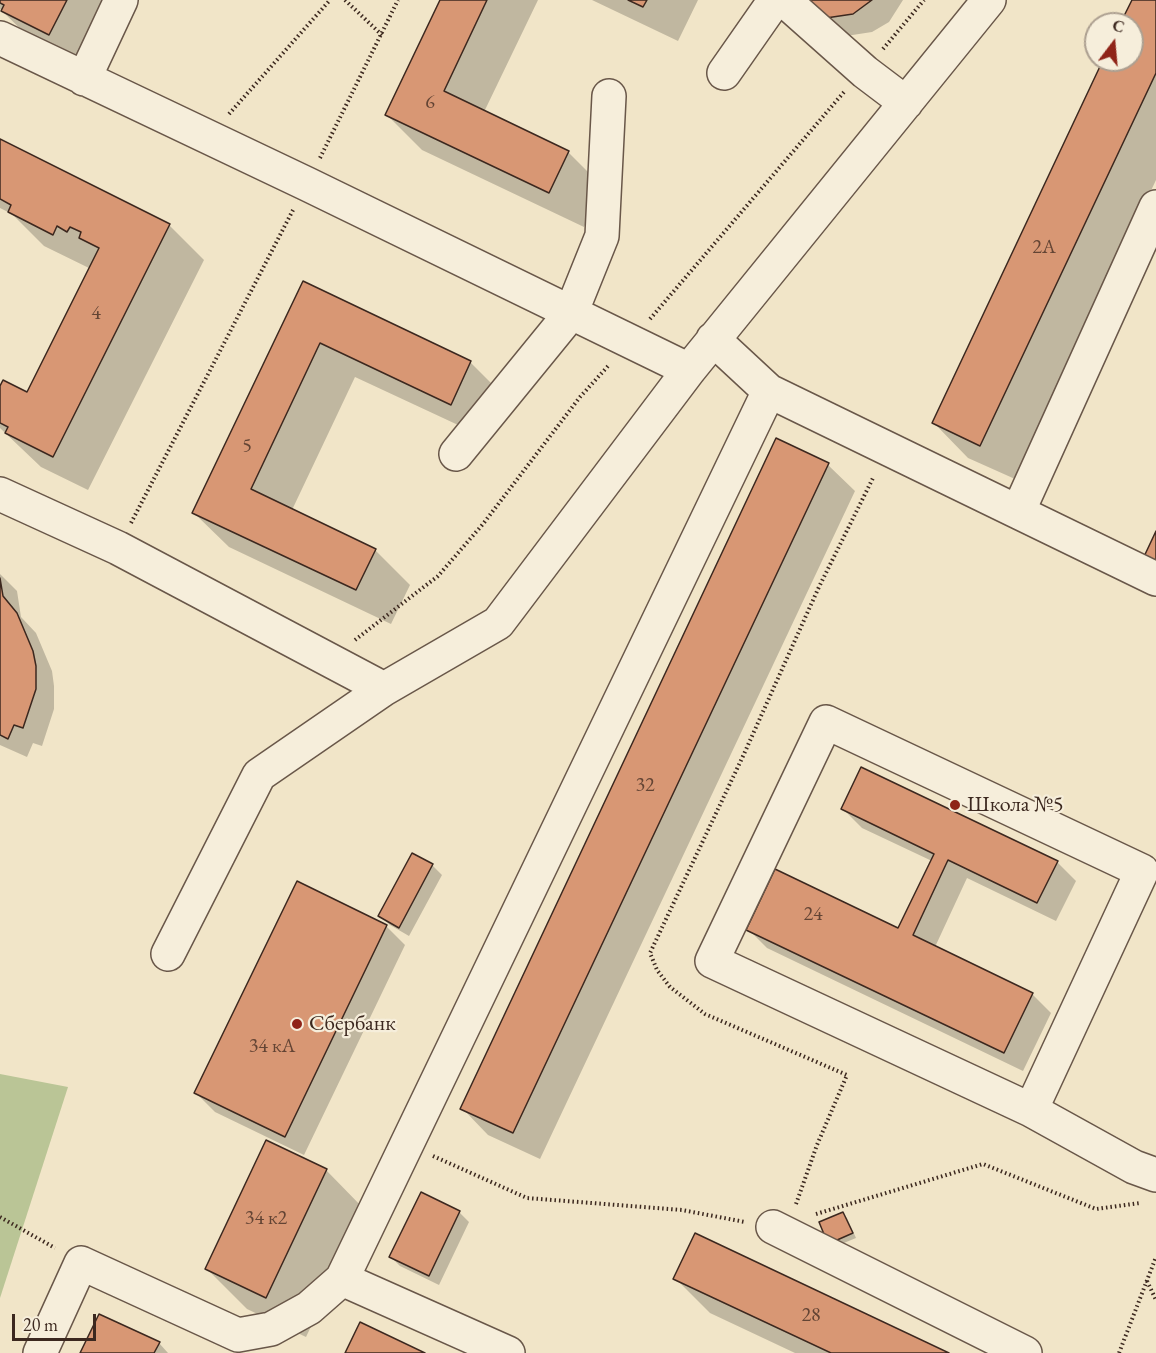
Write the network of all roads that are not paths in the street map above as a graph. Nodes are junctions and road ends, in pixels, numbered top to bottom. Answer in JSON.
{"nodes":[{"id":1,"x":121,"y":0,"type":"edge"},
{"id":2,"x":775,"y":0,"type":"edge"},
{"id":3,"x":784,"y":0,"type":"edge"},
{"id":4,"x":989,"y":0,"type":"edge"},
{"id":5,"x":0,"y":38,"type":"edge"},
{"id":6,"x":724,"y":73,"type":"dead end"},
{"id":7,"x":84,"y":79,"type":"junction"},
{"id":8,"x":609,"y":96,"type":"dead end"},
{"id":9,"x":906,"y":103,"type":"junction"},
{"id":10,"x":1156,"y":207,"type":"edge"},
{"id":11,"x":571,"y":313,"type":"junction"},
{"id":12,"x":713,"y":339,"type":"junction"},
{"id":13,"x":688,"y":370,"type":"junction"},
{"id":14,"x":769,"y":391,"type":"junction"},
{"id":15,"x":456,"y":454,"type":"dead end"},
{"id":16,"x":0,"y":494,"type":"edge"},
{"id":17,"x":1018,"y":512,"type":"junction"},
{"id":18,"x":1156,"y":579,"type":"edge"},
{"id":19,"x":384,"y":689,"type":"junction"},
{"id":20,"x":168,"y":954,"type":"dead end"},
{"id":21,"x":1031,"y":1110,"type":"junction"},
{"id":22,"x":1151,"y":1189,"type":"edge"},
{"id":23,"x":773,"y":1227,"type":"road end"},
{"id":24,"x":342,"y":1279,"type":"junction"},
{"id":25,"x":234,"y":1344,"type":"edge"},
{"id":26,"x":40,"y":1353,"type":"edge"},
{"id":27,"x":508,"y":1353,"type":"edge"},
{"id":28,"x":1025,"y":1353,"type":"edge"}],
"edges":[{"from":1,"to":7,"type":"street"},
{"from":2,"to":6,"type":"street"},
{"from":3,"to":9,"type":"street"},
{"from":4,"to":9,"type":"street"},
{"from":5,"to":7,"type":"street"},
{"from":7,"to":11,"type":"street"},
{"from":8,"to":11,"type":"street"},
{"from":9,"to":12,"type":"street"},
{"from":10,"to":17,"type":"street"},
{"from":11,"to":13,"type":"street"},
{"from":11,"to":15,"type":"street"},
{"from":12,"to":13,"type":"street"},
{"from":12,"to":14,"type":"street"},
{"from":13,"to":19,"type":"street"},
{"from":14,"to":17,"type":"street"},
{"from":14,"to":24,"type":"street"},
{"from":16,"to":19,"type":"street"},
{"from":17,"to":18,"type":"street"},
{"from":19,"to":20,"type":"street"},
{"from":21,"to":21,"type":"street"},
{"from":21,"to":22,"type":"street"},
{"from":23,"to":28,"type":"street"},
{"from":24,"to":25,"type":"street"},
{"from":24,"to":27,"type":"street"},
{"from":25,"to":26,"type":"street"}]}
